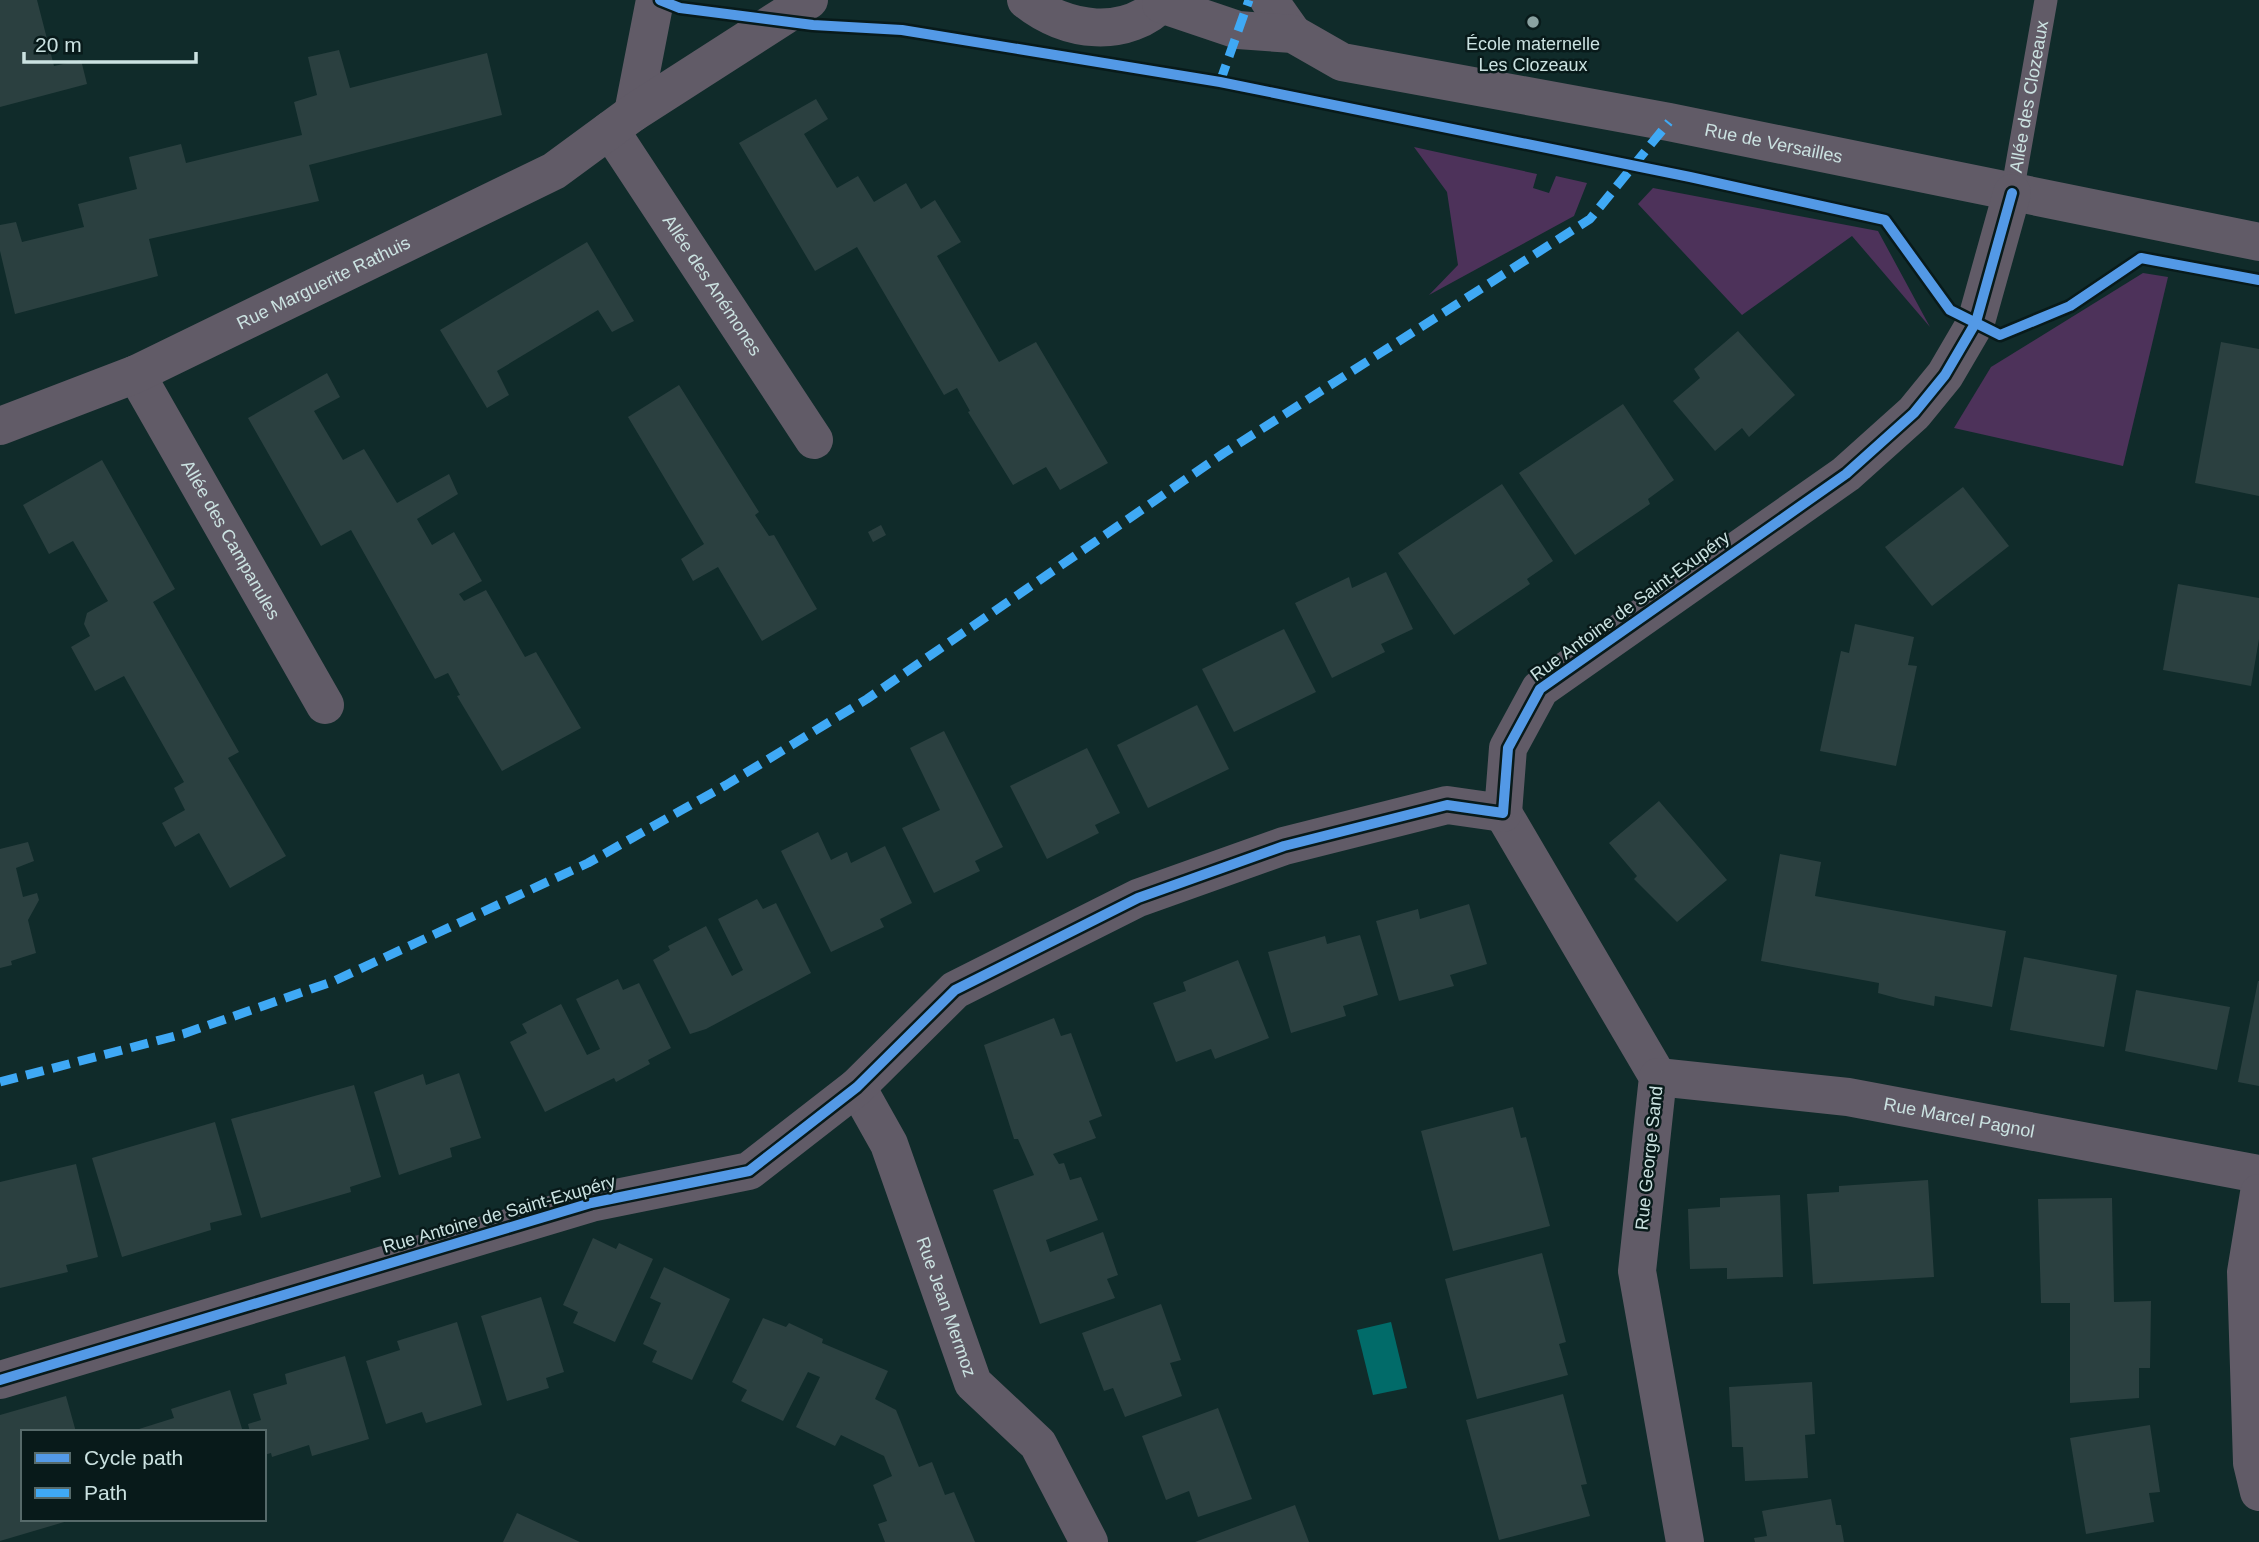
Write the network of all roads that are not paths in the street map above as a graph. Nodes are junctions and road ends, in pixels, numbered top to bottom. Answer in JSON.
{"nodes":[{"id":1,"x":655,"y":0,"type":"edge"},
{"id":2,"x":809,"y":0,"type":"edge"},
{"id":3,"x":1026,"y":0,"type":"edge"},
{"id":4,"x":1269,"y":0,"type":"edge"},
{"id":5,"x":2046,"y":0,"type":"edge"},
{"id":6,"x":1163,"y":2,"type":"edge"},
{"id":7,"x":1293,"y":34,"type":"junction"},
{"id":8,"x":622,"y":121,"type":"junction"},
{"id":9,"x":2012,"y":193,"type":"junction"},
{"id":10,"x":2259,"y":243,"type":"edge"},
{"id":11,"x":136,"y":374,"type":"junction"},
{"id":12,"x":0,"y":426,"type":"edge"},
{"id":13,"x":814,"y":440,"type":"dead end"},
{"id":14,"x":325,"y":705,"type":"dead end"},
{"id":15,"x":1503,"y":813,"type":"junction"},
{"id":16,"x":1658,"y":1077,"type":"junction"},
{"id":17,"x":857,"y":1087,"type":"junction"},
{"id":18,"x":2259,"y":1174,"type":"edge"},
{"id":19,"x":2259,"y":1193,"type":"edge"},
{"id":20,"x":0,"y":1380,"type":"edge"},
{"id":21,"x":2259,"y":1492,"type":"edge"},
{"id":22,"x":1089,"y":1542,"type":"edge"},
{"id":23,"x":1685,"y":1542,"type":"edge"}],
"edges":[{"from":1,"to":8,"type":"street"},
{"from":2,"to":8,"type":"street","name":"Rue Marguerite Rathuis"},
{"from":3,"to":6,"type":"street"},
{"from":4,"to":7,"type":"street","name":"Rue de Versailles"},
{"from":5,"to":9,"type":"lane","name":"Allée des Clozeaux"},
{"from":6,"to":7,"type":"street","name":"Rue de Versailles"},
{"from":7,"to":9,"type":"street","name":"Rue de Versailles"},
{"from":8,"to":11,"type":"street","name":"Rue Marguerite Rathuis"},
{"from":8,"to":13,"type":"street","name":"Allée des Anémones"},
{"from":9,"to":10,"type":"street","name":"Rue de Versailles"},
{"from":9,"to":15,"type":"street","name":"Rue Antoine de Saint-Exupéry"},
{"from":11,"to":12,"type":"street","name":"Rue Marguerite Rathuis"},
{"from":11,"to":14,"type":"street","name":"Allée des Campanules"},
{"from":15,"to":16,"type":"street","name":"Rue George Sand"},
{"from":15,"to":17,"type":"street","name":"Rue Antoine de Saint-Exupéry"},
{"from":16,"to":18,"type":"street","name":"Rue Marcel Pagnol"},
{"from":16,"to":23,"type":"street","name":"Rue George Sand"},
{"from":17,"to":20,"type":"street","name":"Rue Antoine de Saint-Exupéry"},
{"from":17,"to":22,"type":"street","name":"Rue Jean Mermoz"},
{"from":19,"to":21,"type":"street"}]}
